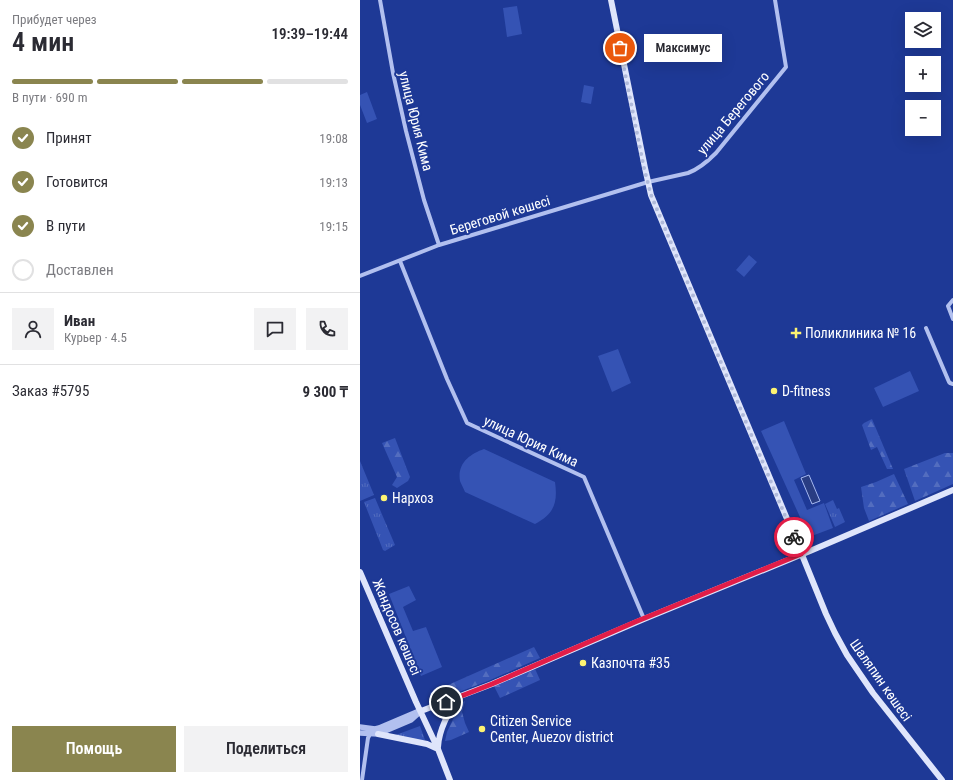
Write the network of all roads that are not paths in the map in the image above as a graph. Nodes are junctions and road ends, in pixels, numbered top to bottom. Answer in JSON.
{"nodes":[{"id":1,"x":380,"y":0,"type":"edge"},
{"id":2,"x":610,"y":0,"type":"edge"},
{"id":3,"x":775,"y":0,"type":"edge"},
{"id":4,"x":648,"y":182,"type":"junction"},
{"id":5,"x":439,"y":245,"type":"junction"},
{"id":6,"x":400,"y":260,"type":"junction"},
{"id":7,"x":360,"y":276,"type":"edge"},
{"id":8,"x":953,"y":300,"type":"edge"},
{"id":9,"x":953,"y":319,"type":"edge"},
{"id":10,"x":926,"y":328,"type":"dead end"},
{"id":11,"x":953,"y":384,"type":"edge"},
{"id":12,"x":953,"y":490,"type":"edge"},
{"id":13,"x":801,"y":554,"type":"junction"},
{"id":14,"x":360,"y":572,"type":"edge"},
{"id":15,"x":644,"y":619,"type":"junction"},
{"id":16,"x":458,"y":697,"type":"junction"},
{"id":17,"x":421,"y":711,"type":"junction"},
{"id":18,"x":360,"y":727,"type":"edge"},
{"id":19,"x":360,"y":733,"type":"edge"},
{"id":20,"x":370,"y":734,"type":"junction"},
{"id":21,"x":378,"y":734,"type":"junction"},
{"id":22,"x":438,"y":749,"type":"junction"},
{"id":23,"x":362,"y":780,"type":"edge"},
{"id":24,"x":450,"y":780,"type":"edge"},
{"id":25,"x":942,"y":780,"type":"edge"}],
"edges":[{"from":1,"to":5,"type":"street","name":"улица Юрия Кима"},
{"from":2,"to":4,"type":"main road","name":"Шаляпин көшесі"},
{"from":3,"to":4,"type":"street","name":"улица Берегового"},
{"from":4,"to":5,"type":"street","name":"Береговой көшесі"},
{"from":4,"to":13,"type":"main road","name":"Шаляпин көшесі"},
{"from":5,"to":6,"type":"street","name":"Береговой көшесі"},
{"from":6,"to":7,"type":"street","name":"Береговой көшесі"},
{"from":6,"to":15,"type":"street","name":"улица Юрия Кима"},
{"from":8,"to":9,"type":"street"},
{"from":10,"to":11,"type":"street"},
{"from":12,"to":13,"type":"main road"},
{"from":13,"to":15,"type":"main road"},
{"from":13,"to":25,"type":"main road","name":"Шаляпин көшесі"},
{"from":14,"to":17,"type":"main road","name":"Жандосов көшесі"},
{"from":15,"to":16,"type":"main road"},
{"from":16,"to":17,"type":"main road"},
{"from":16,"to":22,"type":"main road"},
{"from":17,"to":18,"type":"street"},
{"from":17,"to":21,"type":"street"},
{"from":17,"to":22,"type":"main road","name":"Жандосов көшесі"},
{"from":19,"to":20,"type":"street"},
{"from":20,"to":21,"type":"street"},
{"from":20,"to":23,"type":"street"},
{"from":21,"to":22,"type":"main road"},
{"from":22,"to":24,"type":"main road","name":"Жандосов көшесі"}]}
